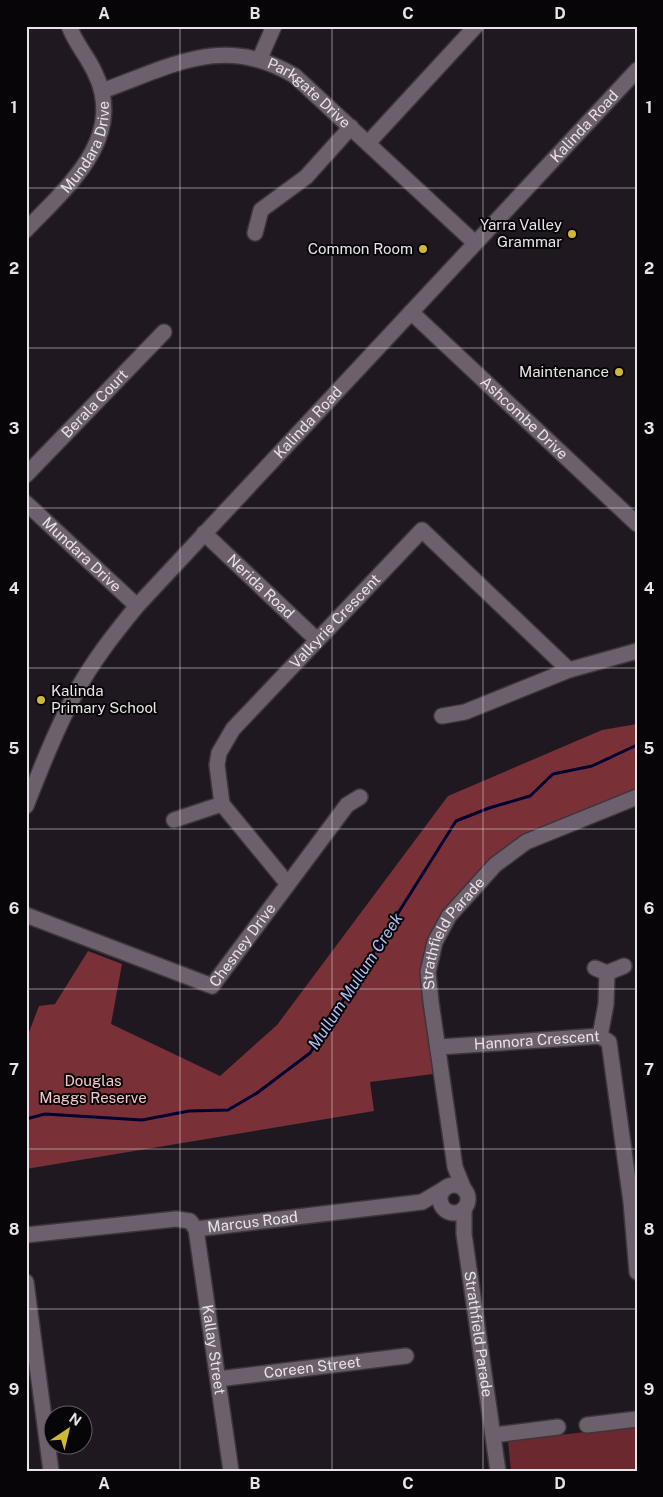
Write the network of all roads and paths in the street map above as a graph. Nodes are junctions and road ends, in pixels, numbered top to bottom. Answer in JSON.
{"nodes":[{"id":1,"x":69,"y":26,"type":"edge"},
{"id":2,"x":274,"y":26,"type":"edge"},
{"id":3,"x":476,"y":26,"type":"edge"},
{"id":4,"x":260,"y":58,"type":"junction"},
{"id":5,"x":637,"y":70,"type":"edge"},
{"id":6,"x":102,"y":91,"type":"junction"},
{"id":7,"x":351,"y":127,"type":"junction"},
{"id":8,"x":369,"y":142,"type":"junction"},
{"id":9,"x":26,"y":230,"type":"edge"},
{"id":10,"x":255,"y":233,"type":"dead end"},
{"id":11,"x":475,"y":243,"type":"junction"},
{"id":12,"x":411,"y":312,"type":"junction"},
{"id":13,"x":164,"y":332,"type":"dead end"},
{"id":14,"x":26,"y":475,"type":"edge"},
{"id":15,"x":26,"y":503,"type":"edge"},
{"id":16,"x":637,"y":524,"type":"edge"},
{"id":17,"x":204,"y":533,"type":"junction"},
{"id":18,"x":137,"y":606,"type":"junction"},
{"id":19,"x":316,"y":639,"type":"junction"},
{"id":20,"x":637,"y":651,"type":"edge"},
{"id":21,"x":569,"y":670,"type":"junction"},
{"id":22,"x":442,"y":716,"type":"dead end"},
{"id":23,"x":360,"y":797,"type":"dead end"},
{"id":24,"x":637,"y":797,"type":"edge"},
{"id":25,"x":222,"y":804,"type":"junction"},
{"id":26,"x":26,"y":806,"type":"edge"},
{"id":27,"x":174,"y":820,"type":"dead end"},
{"id":28,"x":287,"y":883,"type":"junction"},
{"id":29,"x":26,"y":915,"type":"edge"},
{"id":30,"x":624,"y":966,"type":"dead end"},
{"id":31,"x":600,"y":1036,"type":"junction"},
{"id":32,"x":439,"y":1046,"type":"junction"},
{"id":33,"x":455,"y":1167,"type":"junction"},
{"id":34,"x":445,"y":1188,"type":"junction"},
{"id":35,"x":463,"y":1188,"type":"junction"},
{"id":36,"x":422,"y":1202,"type":"junction"},
{"id":37,"x":634,"y":1202,"type":"edge"},
{"id":38,"x":464,"y":1209,"type":"junction"},
{"id":39,"x":446,"y":1210,"type":"junction"},
{"id":40,"x":196,"y":1229,"type":"junction"},
{"id":41,"x":464,"y":1234,"type":"junction"},
{"id":42,"x":26,"y":1235,"type":"edge"},
{"id":43,"x":637,"y":1272,"type":"edge"},
{"id":44,"x":26,"y":1282,"type":"edge"},
{"id":45,"x":406,"y":1356,"type":"dead end"},
{"id":46,"x":32,"y":1375,"type":"edge"},
{"id":47,"x":218,"y":1379,"type":"junction"},
{"id":48,"x":637,"y":1419,"type":"edge"},
{"id":49,"x":587,"y":1425,"type":"dead end"},
{"id":50,"x":558,"y":1427,"type":"dead end"},
{"id":51,"x":494,"y":1435,"type":"junction"},
{"id":52,"x":51,"y":1471,"type":"edge"},
{"id":53,"x":231,"y":1471,"type":"edge"},
{"id":54,"x":498,"y":1471,"type":"edge"}],
"edges":[{"from":1,"to":6,"type":"street","name":"Mundara Drive"},
{"from":2,"to":4,"type":"street"},
{"from":3,"to":8,"type":"street"},
{"from":4,"to":6,"type":"street","name":"Parkgate Drive"},
{"from":4,"to":7,"type":"street","name":"Parkgate Drive"},
{"from":5,"to":11,"type":"street","name":"Kalinda Road"},
{"from":6,"to":9,"type":"street","name":"Mundara Drive"},
{"from":7,"to":8,"type":"street","name":"Parkgate Drive"},
{"from":7,"to":10,"type":"street"},
{"from":8,"to":11,"type":"street","name":"Parkgate Drive"},
{"from":11,"to":12,"type":"street","name":"Kalinda Road"},
{"from":12,"to":16,"type":"street","name":"Ashcombe Drive"},
{"from":12,"to":17,"type":"street","name":"Kalinda Road"},
{"from":13,"to":14,"type":"street","name":"Berala Court"},
{"from":15,"to":18,"type":"street","name":"Mundara Drive"},
{"from":17,"to":18,"type":"street","name":"Kalinda Road"},
{"from":17,"to":19,"type":"street","name":"Nerida Road"},
{"from":18,"to":26,"type":"street","name":"Kalinda Road"},
{"from":19,"to":21,"type":"street","name":"Valkyrie Crescent"},
{"from":19,"to":25,"type":"street","name":"Valkyrie Crescent"},
{"from":20,"to":21,"type":"street"},
{"from":21,"to":22,"type":"street"},
{"from":23,"to":28,"type":"street","name":"Chesney Drive"},
{"from":24,"to":32,"type":"street","name":"Strathfield Parade"},
{"from":25,"to":27,"type":"street"},
{"from":25,"to":28,"type":"street"},
{"from":28,"to":29,"type":"street","name":"Chesney Drive"},
{"from":30,"to":31,"type":"street"},
{"from":31,"to":32,"type":"street","name":"Hannora Crescent"},
{"from":31,"to":37,"type":"street","name":"Hannora Crescent"},
{"from":32,"to":33,"type":"street","name":"Strathfield Parade"},
{"from":33,"to":34,"type":"street"},
{"from":33,"to":35,"type":"street","name":"Strathfield Parade"},
{"from":34,"to":35,"type":"street"},
{"from":34,"to":36,"type":"street","name":"Marcus Road"},
{"from":34,"to":39,"type":"street"},
{"from":35,"to":38,"type":"street"},
{"from":36,"to":39,"type":"street","name":"Marcus Road"},
{"from":36,"to":40,"type":"street","name":"Marcus Road"},
{"from":37,"to":43,"type":"street","name":"Hannora Crescent"},
{"from":38,"to":39,"type":"street"},
{"from":38,"to":41,"type":"street","name":"Strathfield Parade"},
{"from":39,"to":41,"type":"street","name":"Strathfield Parade"},
{"from":40,"to":42,"type":"street","name":"Marcus Road"},
{"from":40,"to":47,"type":"street","name":"Kallay Street"},
{"from":41,"to":51,"type":"street","name":"Strathfield Parade"},
{"from":44,"to":46,"type":"street"},
{"from":45,"to":47,"type":"street","name":"Coreen Street"},
{"from":46,"to":52,"type":"street"},
{"from":47,"to":53,"type":"street","name":"Kallay Street"},
{"from":48,"to":49,"type":"street"},
{"from":50,"to":51,"type":"street"},
{"from":51,"to":54,"type":"street","name":"Strathfield Parade"}]}
